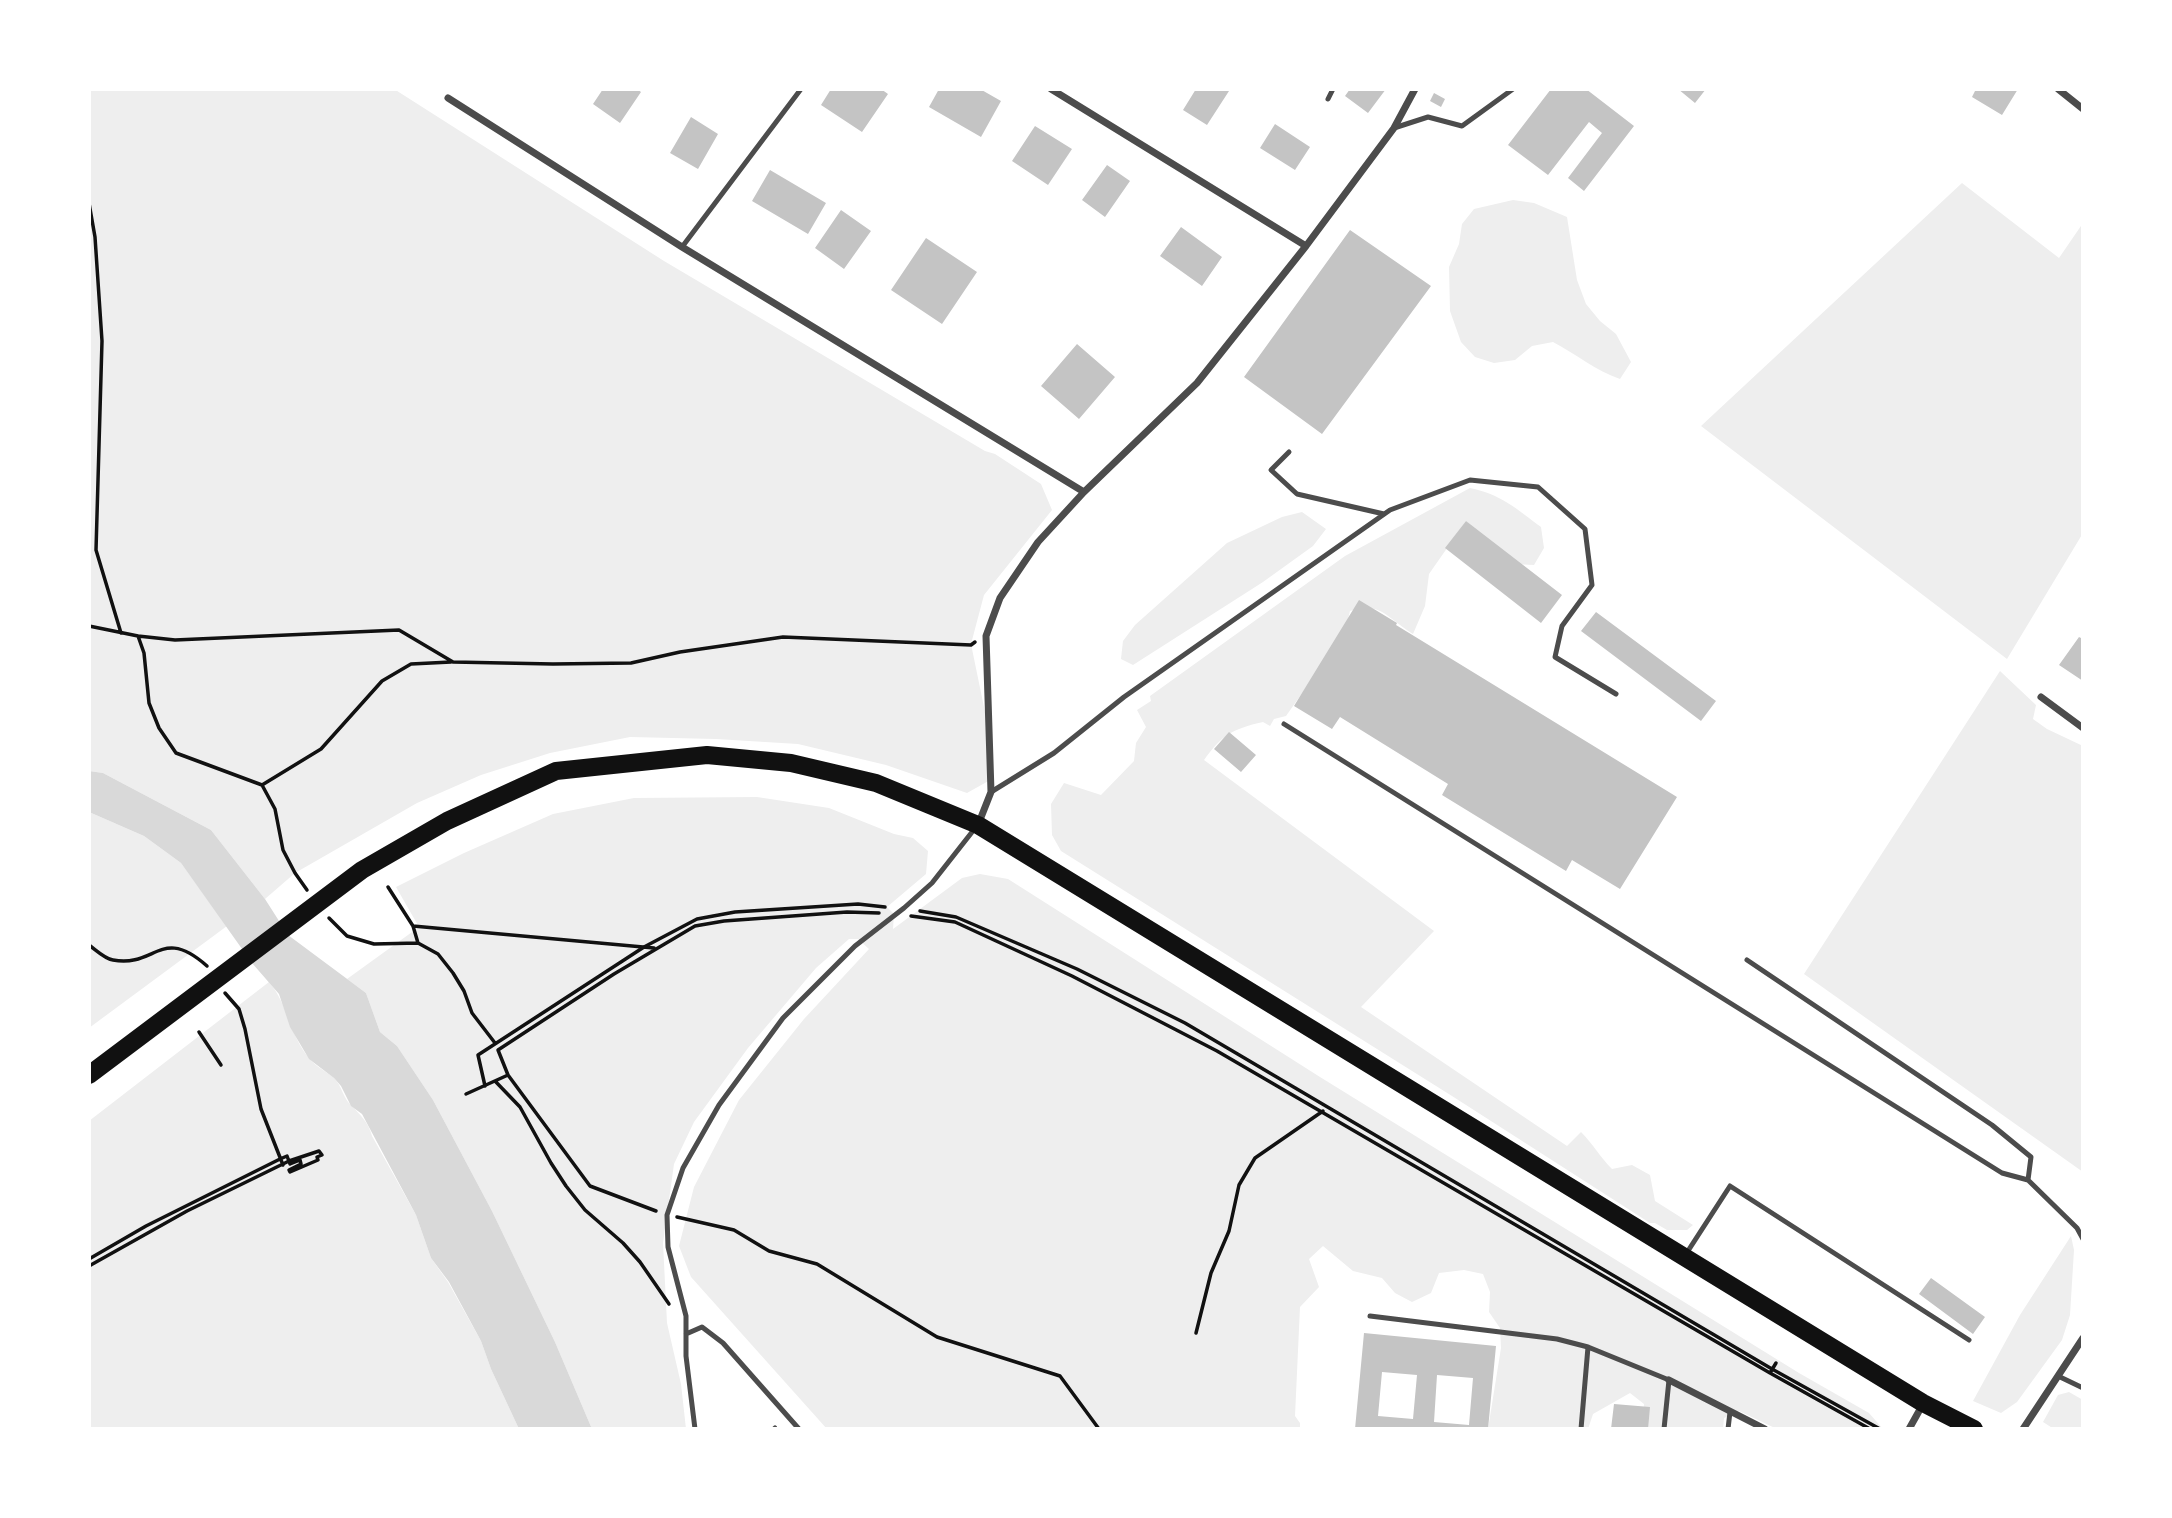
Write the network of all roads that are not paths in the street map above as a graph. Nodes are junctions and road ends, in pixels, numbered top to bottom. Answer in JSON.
{"nodes":[{"id":1,"x":801,"y":89,"type":"edge"},
{"id":2,"x":1051,"y":89,"type":"edge"},
{"id":3,"x":1333,"y":89,"type":"edge"},
{"id":4,"x":1415,"y":89,"type":"edge"},
{"id":5,"x":1513,"y":89,"type":"edge"},
{"id":6,"x":2058,"y":89,"type":"edge"},
{"id":7,"x":448,"y":97,"type":"dead end"},
{"id":8,"x":1328,"y":99,"type":"dead end"},
{"id":9,"x":2083,"y":109,"type":"edge"},
{"id":10,"x":1394,"y":128,"type":"junction"},
{"id":11,"x":1306,"y":246,"type":"junction"},
{"id":12,"x":682,"y":247,"type":"junction"},
{"id":13,"x":1289,"y":452,"type":"dead end"},
{"id":14,"x":1084,"y":492,"type":"junction"},
{"id":15,"x":1384,"y":514,"type":"junction"},
{"id":16,"x":1616,"y":694,"type":"dead end"},
{"id":17,"x":2041,"y":697,"type":"dead end"},
{"id":18,"x":1284,"y":724,"type":"dead end"},
{"id":19,"x":2083,"y":728,"type":"edge"},
{"id":20,"x":991,"y":792,"type":"junction"},
{"id":21,"x":978,"y":825,"type":"junction"},
{"id":22,"x":1747,"y":960,"type":"dead end"},
{"id":23,"x":89,"y":1076,"type":"edge"},
{"id":24,"x":2028,"y":1180,"type":"junction"},
{"id":25,"x":2083,"y":1239,"type":"edge"},
{"id":26,"x":1684,"y":1257,"type":"junction"},
{"id":27,"x":1370,"y":1317,"type":"dead end"},
{"id":28,"x":686,"y":1334,"type":"junction"},
{"id":29,"x":2083,"y":1338,"type":"edge"},
{"id":30,"x":1969,"y":1340,"type":"dead end"},
{"id":31,"x":1588,"y":1347,"type":"junction"},
{"id":32,"x":2058,"y":1376,"type":"junction"},
{"id":33,"x":1668,"y":1380,"type":"junction"},
{"id":34,"x":2083,"y":1388,"type":"edge"},
{"id":35,"x":1923,"y":1403,"type":"junction"},
{"id":36,"x":1730,"y":1412,"type":"junction"},
{"id":37,"x":695,"y":1429,"type":"edge"},
{"id":38,"x":799,"y":1429,"type":"edge"},
{"id":39,"x":1581,"y":1429,"type":"edge"},
{"id":40,"x":1664,"y":1429,"type":"edge"},
{"id":41,"x":1728,"y":1429,"type":"edge"},
{"id":42,"x":1766,"y":1429,"type":"edge"},
{"id":43,"x":1909,"y":1429,"type":"edge"},
{"id":44,"x":1974,"y":1429,"type":"edge"},
{"id":45,"x":2024,"y":1429,"type":"edge"}],
"edges":[{"from":1,"to":12,"type":"lane"},
{"from":2,"to":11,"type":"street"},
{"from":3,"to":8,"type":"lane"},
{"from":4,"to":10,"type":"street"},
{"from":5,"to":10,"type":"lane"},
{"from":6,"to":9,"type":"street"},
{"from":7,"to":12,"type":"street"},
{"from":10,"to":11,"type":"street"},
{"from":11,"to":14,"type":"street"},
{"from":12,"to":14,"type":"street"},
{"from":13,"to":15,"type":"lane"},
{"from":14,"to":20,"type":"street"},
{"from":15,"to":16,"type":"lane"},
{"from":15,"to":20,"type":"lane"},
{"from":17,"to":19,"type":"street"},
{"from":18,"to":24,"type":"lane"},
{"from":20,"to":21,"type":"street"},
{"from":21,"to":23,"type":"main road"},
{"from":21,"to":26,"type":"main road"},
{"from":21,"to":28,"type":"lane"},
{"from":22,"to":24,"type":"lane"},
{"from":24,"to":25,"type":"lane"},
{"from":26,"to":30,"type":"lane"},
{"from":26,"to":35,"type":"main road"},
{"from":27,"to":31,"type":"lane"},
{"from":28,"to":37,"type":"lane"},
{"from":28,"to":38,"type":"lane"},
{"from":29,"to":32,"type":"street"},
{"from":31,"to":33,"type":"lane"},
{"from":31,"to":39,"type":"lane"},
{"from":32,"to":34,"type":"lane"},
{"from":32,"to":45,"type":"street"},
{"from":33,"to":36,"type":"street"},
{"from":33,"to":40,"type":"lane"},
{"from":35,"to":43,"type":"street"},
{"from":35,"to":44,"type":"main road"},
{"from":36,"to":41,"type":"lane"},
{"from":36,"to":42,"type":"street"}]}
